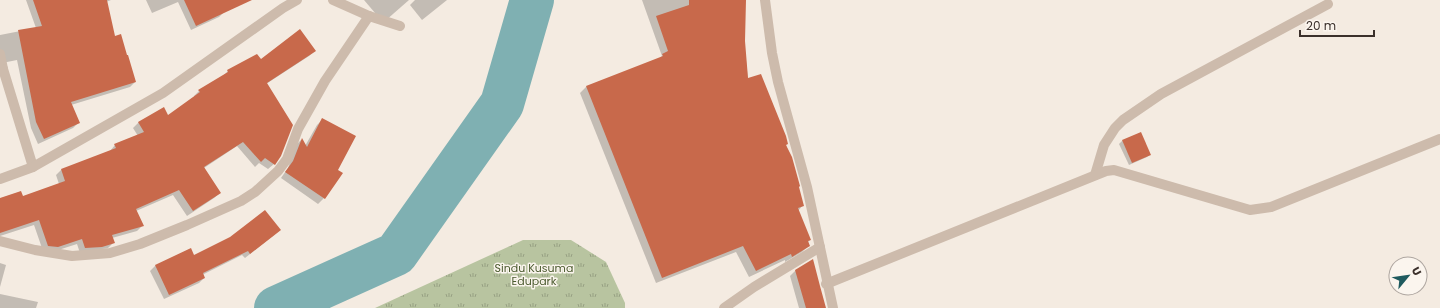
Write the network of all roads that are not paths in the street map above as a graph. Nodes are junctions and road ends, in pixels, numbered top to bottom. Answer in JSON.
{"nodes":[{"id":1,"x":298,"y":0,"type":"edge"},
{"id":2,"x":333,"y":0,"type":"edge"},
{"id":3,"x":765,"y":0,"type":"edge"},
{"id":4,"x":281,"y":4,"type":"edge"},
{"id":5,"x":1328,"y":4,"type":"dead end"},
{"id":6,"x":369,"y":16,"type":"junction"},
{"id":7,"x":400,"y":26,"type":"dead end"},
{"id":8,"x":0,"y":54,"type":"edge"},
{"id":9,"x":1,"y":69,"type":"edge"},
{"id":10,"x":1440,"y":139,"type":"edge"},
{"id":11,"x":34,"y":167,"type":"junction"},
{"id":12,"x":1096,"y":175,"type":"junction"},
{"id":13,"x":0,"y":179,"type":"edge"},
{"id":14,"x":0,"y":241,"type":"edge"},
{"id":15,"x":820,"y":247,"type":"junction"},
{"id":16,"x":826,"y":284,"type":"junction"},
{"id":17,"x":724,"y":308,"type":"edge"},
{"id":18,"x":832,"y":308,"type":"edge"}],
"edges":[{"from":1,"to":4,"type":"street"},
{"from":2,"to":6,"type":"street"},
{"from":3,"to":15,"type":"street"},
{"from":4,"to":11,"type":"street"},
{"from":5,"to":12,"type":"street"},
{"from":6,"to":7,"type":"street"},
{"from":6,"to":14,"type":"street"},
{"from":8,"to":9,"type":"street"},
{"from":9,"to":11,"type":"street"},
{"from":10,"to":12,"type":"street"},
{"from":11,"to":13,"type":"street"},
{"from":12,"to":16,"type":"street"},
{"from":15,"to":16,"type":"street"},
{"from":15,"to":17,"type":"street"},
{"from":16,"to":18,"type":"street"}]}
